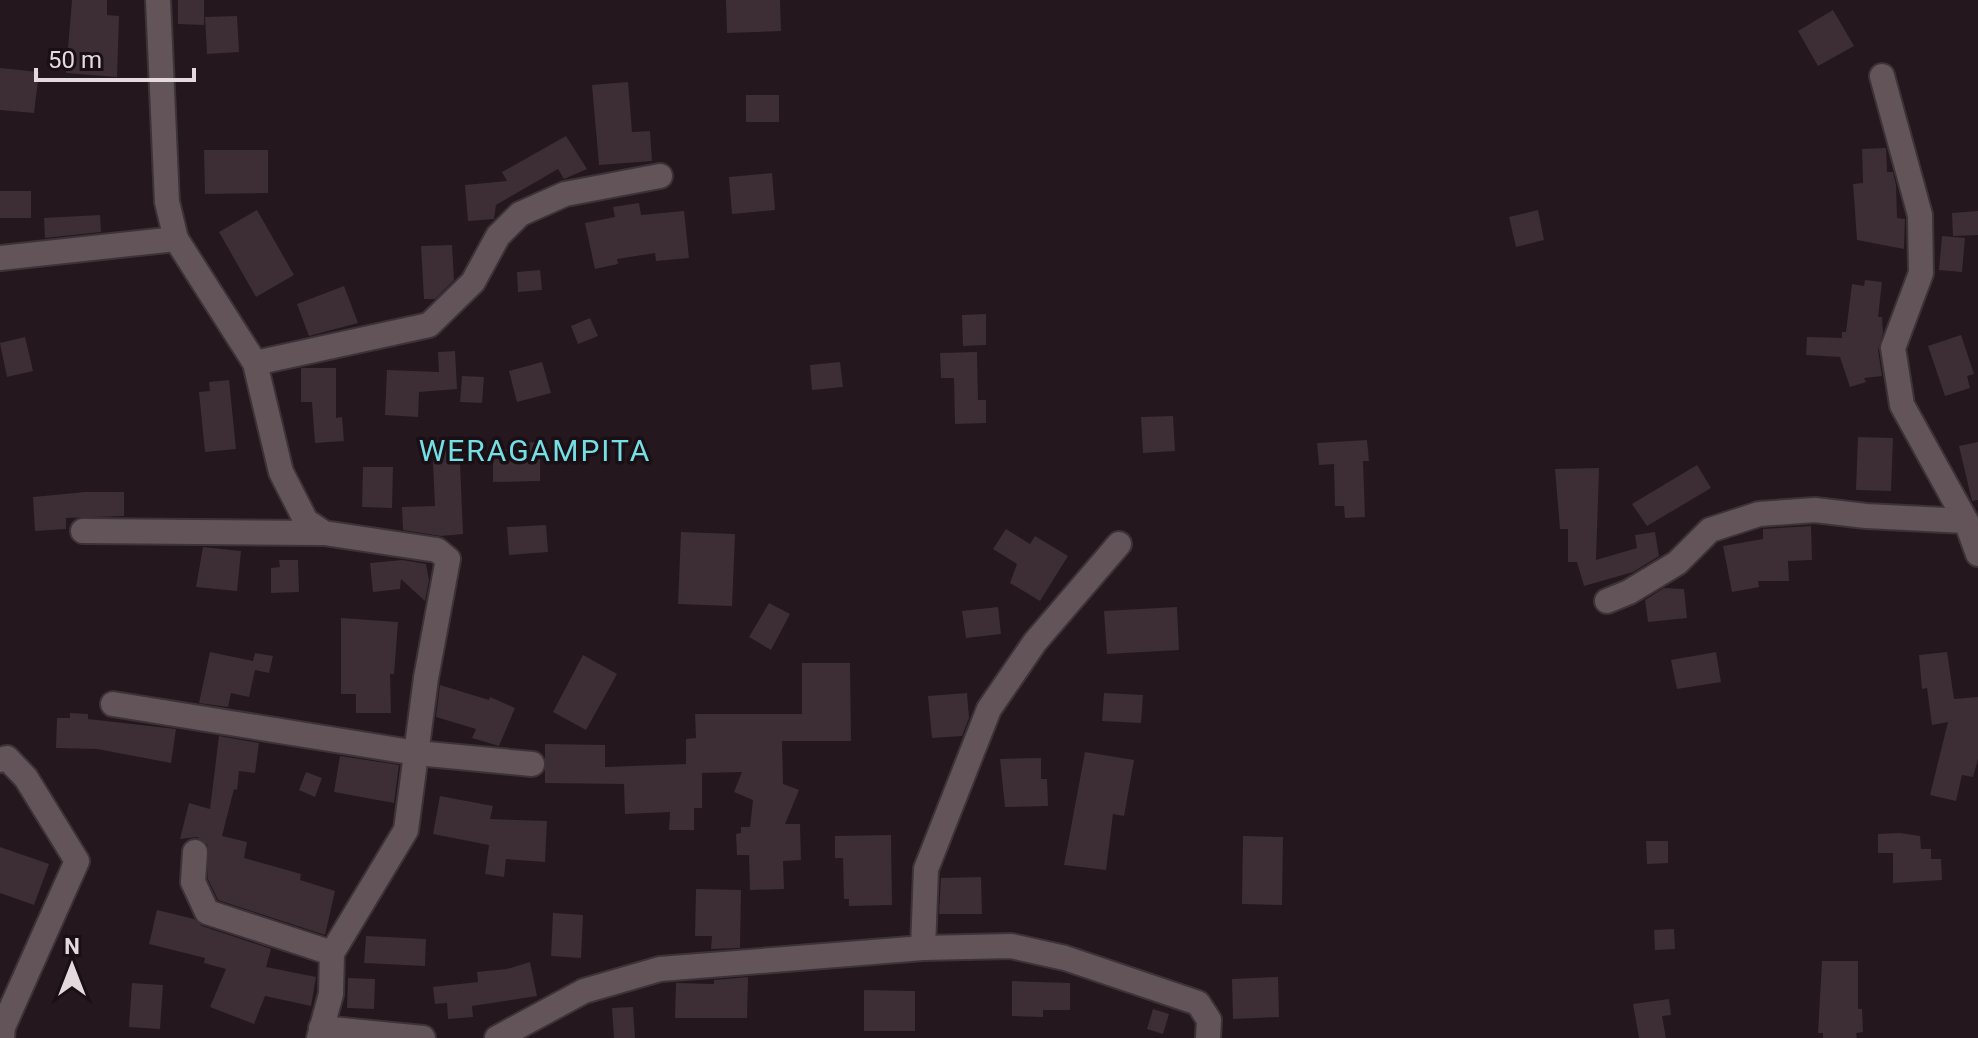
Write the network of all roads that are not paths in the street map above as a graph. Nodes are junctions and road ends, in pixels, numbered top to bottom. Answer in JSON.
{"nodes":[{"id":1,"x":158,"y":0,"type":"edge"},
{"id":2,"x":1882,"y":76,"type":"dead end"},
{"id":3,"x":660,"y":176,"type":"dead end"},
{"id":4,"x":176,"y":239,"type":"junction"},
{"id":5,"x":0,"y":258,"type":"edge"},
{"id":6,"x":255,"y":363,"type":"junction"},
{"id":7,"x":1966,"y":521,"type":"junction"},
{"id":8,"x":83,"y":531,"type":"dead end"},
{"id":9,"x":324,"y":533,"type":"junction"},
{"id":10,"x":1119,"y":544,"type":"dead end"},
{"id":11,"x":1978,"y":554,"type":"edge"},
{"id":12,"x":1607,"y":601,"type":"dead end"},
{"id":13,"x":113,"y":704,"type":"dead end"},
{"id":14,"x":417,"y":753,"type":"junction"},
{"id":15,"x":0,"y":760,"type":"edge"},
{"id":16,"x":532,"y":764,"type":"dead end"},
{"id":17,"x":195,"y":852,"type":"dead end"},
{"id":18,"x":923,"y":948,"type":"junction"},
{"id":19,"x":332,"y":953,"type":"junction"},
{"id":20,"x":2,"y":1030,"type":"edge"},
{"id":21,"x":320,"y":1033,"type":"edge"},
{"id":22,"x":423,"y":1038,"type":"edge"},
{"id":23,"x":497,"y":1038,"type":"edge"},
{"id":24,"x":1208,"y":1038,"type":"edge"}],
"edges":[{"from":1,"to":4,"type":"street"},
{"from":2,"to":7,"type":"street"},
{"from":3,"to":6,"type":"street"},
{"from":4,"to":5,"type":"street"},
{"from":4,"to":6,"type":"street"},
{"from":6,"to":9,"type":"street"},
{"from":7,"to":11,"type":"street"},
{"from":7,"to":12,"type":"street"},
{"from":8,"to":9,"type":"street"},
{"from":9,"to":14,"type":"street"},
{"from":10,"to":18,"type":"street"},
{"from":13,"to":14,"type":"street"},
{"from":14,"to":16,"type":"street"},
{"from":14,"to":19,"type":"street"},
{"from":15,"to":20,"type":"street"},
{"from":17,"to":19,"type":"street"},
{"from":18,"to":23,"type":"street"},
{"from":18,"to":24,"type":"street"},
{"from":19,"to":21,"type":"street"},
{"from":21,"to":22,"type":"street"}]}
